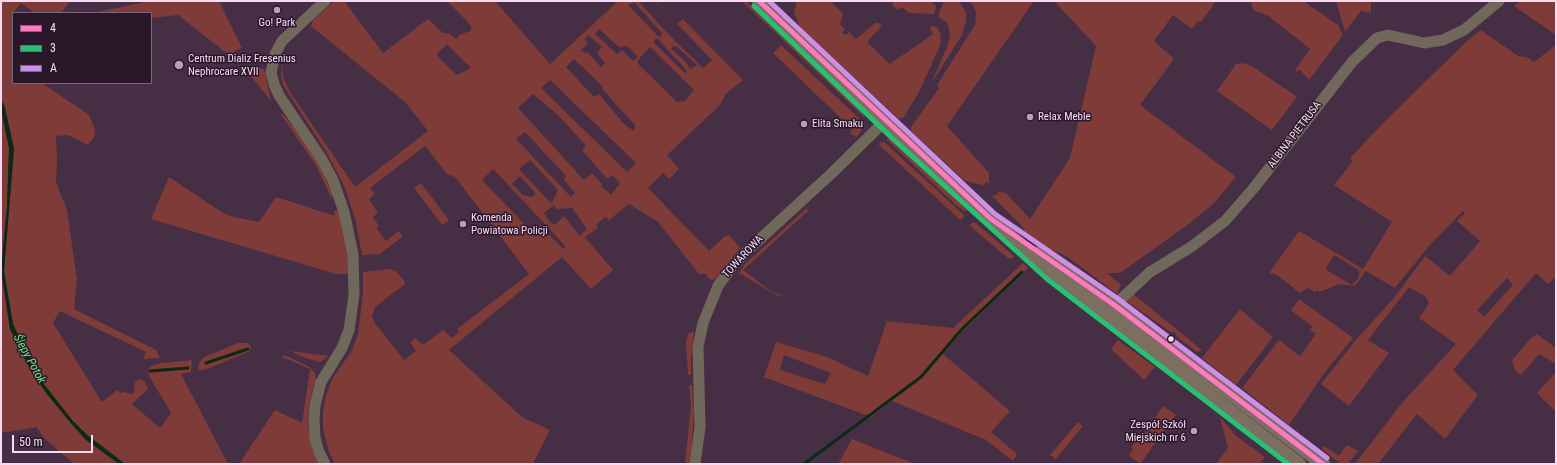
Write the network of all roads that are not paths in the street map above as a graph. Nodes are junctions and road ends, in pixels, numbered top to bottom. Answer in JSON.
{"nodes":[{"id":1,"x":325,"y":1,"type":"edge"},
{"id":2,"x":759,"y":1,"type":"edge"},
{"id":3,"x":1499,"y":1,"type":"edge"},
{"id":4,"x":885,"y":121,"type":"junction"},
{"id":5,"x":1111,"y":311,"type":"junction"},
{"id":6,"x":325,"y":464,"type":"edge"},
{"id":7,"x":695,"y":464,"type":"edge"},
{"id":8,"x":1299,"y":464,"type":"edge"},
{"id":9,"x":1323,"y":464,"type":"edge"}],
"edges":[{"from":1,"to":6,"type":"street"},
{"from":2,"to":4,"type":"main road"},
{"from":3,"to":5,"type":"street","name":"ALBINA PIETRUSA"},
{"from":4,"to":5,"type":"main road"},
{"from":4,"to":7,"type":"street","name":"TOWAROWA"},
{"from":5,"to":8,"type":"main road"},
{"from":5,"to":9,"type":"main road"}]}
